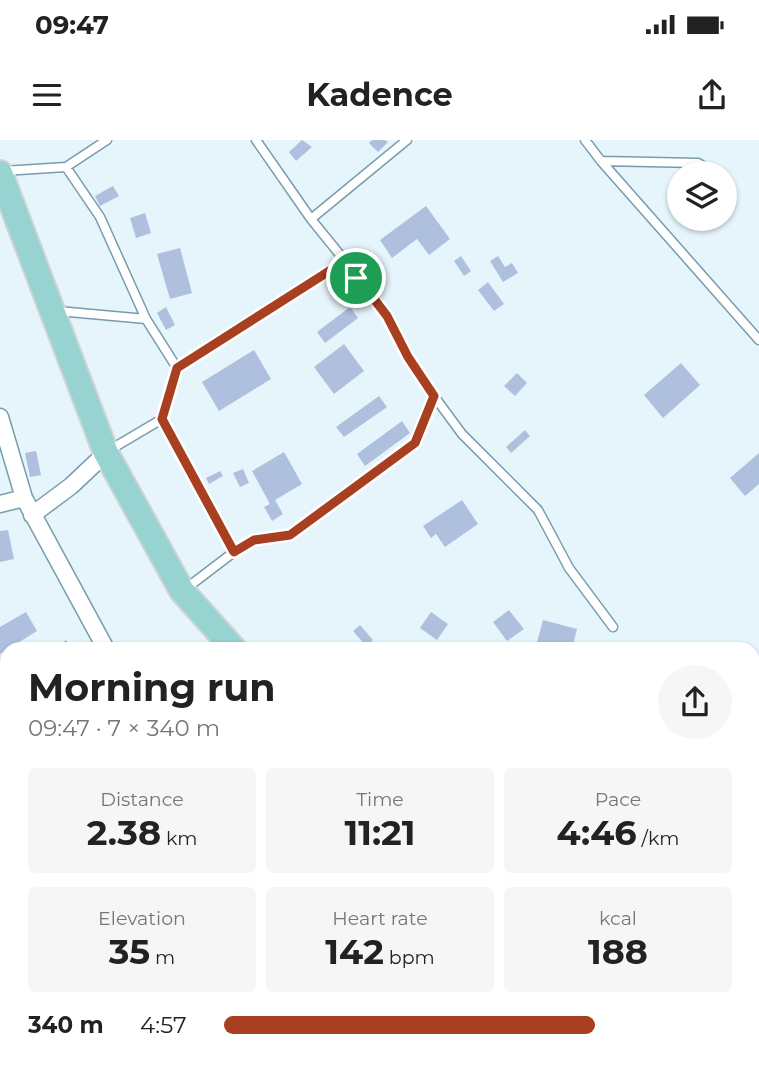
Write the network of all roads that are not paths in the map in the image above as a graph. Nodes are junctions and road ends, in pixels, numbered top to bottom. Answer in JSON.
{"nodes":[{"id":1,"x":107,"y":140,"type":"edge"},
{"id":2,"x":256,"y":140,"type":"edge"},
{"id":3,"x":407,"y":140,"type":"edge"},
{"id":4,"x":585,"y":140,"type":"edge"},
{"id":5,"x":601,"y":162,"type":"junction"},
{"id":6,"x":667,"y":163,"type":"edge"},
{"id":7,"x":66,"y":167,"type":"junction"},
{"id":8,"x":0,"y":172,"type":"edge"},
{"id":9,"x":311,"y":219,"type":"junction"},
{"id":10,"x":345,"y":261,"type":"junction"},
{"id":11,"x":52,"y":310,"type":"junction"},
{"id":12,"x":146,"y":319,"type":"junction"},
{"id":13,"x":759,"y":340,"type":"edge"},
{"id":14,"x":177,"y":368,"type":"junction"},
{"id":15,"x":434,"y":396,"type":"junction"},
{"id":16,"x":0,"y":417,"type":"edge"},
{"id":17,"x":162,"y":419,"type":"junction"},
{"id":18,"x":106,"y":453,"type":"junction"},
{"id":19,"x":24,"y":498,"type":"junction"},
{"id":20,"x":0,"y":504,"type":"edge"},
{"id":21,"x":32,"y":515,"type":"junction"},
{"id":22,"x":234,"y":552,"type":"junction"},
{"id":23,"x":183,"y":591,"type":"junction"},
{"id":24,"x":613,"y":627,"type":"dead end"},
{"id":25,"x":102,"y":642,"type":"edge"},
{"id":26,"x":228,"y":642,"type":"edge"}],
"edges":[{"from":1,"to":7,"type":"lane"},
{"from":2,"to":9,"type":"lane"},
{"from":3,"to":9,"type":"lane"},
{"from":4,"to":5,"type":"lane"},
{"from":5,"to":6,"type":"lane"},
{"from":5,"to":13,"type":"lane"},
{"from":7,"to":8,"type":"lane"},
{"from":7,"to":12,"type":"lane"},
{"from":8,"to":11,"type":"main road"},
{"from":9,"to":10,"type":"lane"},
{"from":10,"to":14,"type":"lane"},
{"from":10,"to":15,"type":"lane"},
{"from":11,"to":12,"type":"lane"},
{"from":11,"to":18,"type":"main road"},
{"from":12,"to":14,"type":"lane"},
{"from":14,"to":17,"type":"lane"},
{"from":15,"to":22,"type":"lane"},
{"from":15,"to":24,"type":"lane"},
{"from":16,"to":19,"type":"street"},
{"from":17,"to":18,"type":"lane"},
{"from":17,"to":22,"type":"lane"},
{"from":18,"to":21,"type":"street"},
{"from":18,"to":23,"type":"main road"},
{"from":19,"to":20,"type":"street"},
{"from":19,"to":21,"type":"street"},
{"from":21,"to":25,"type":"street"},
{"from":22,"to":23,"type":"lane"},
{"from":23,"to":26,"type":"main road"}]}
